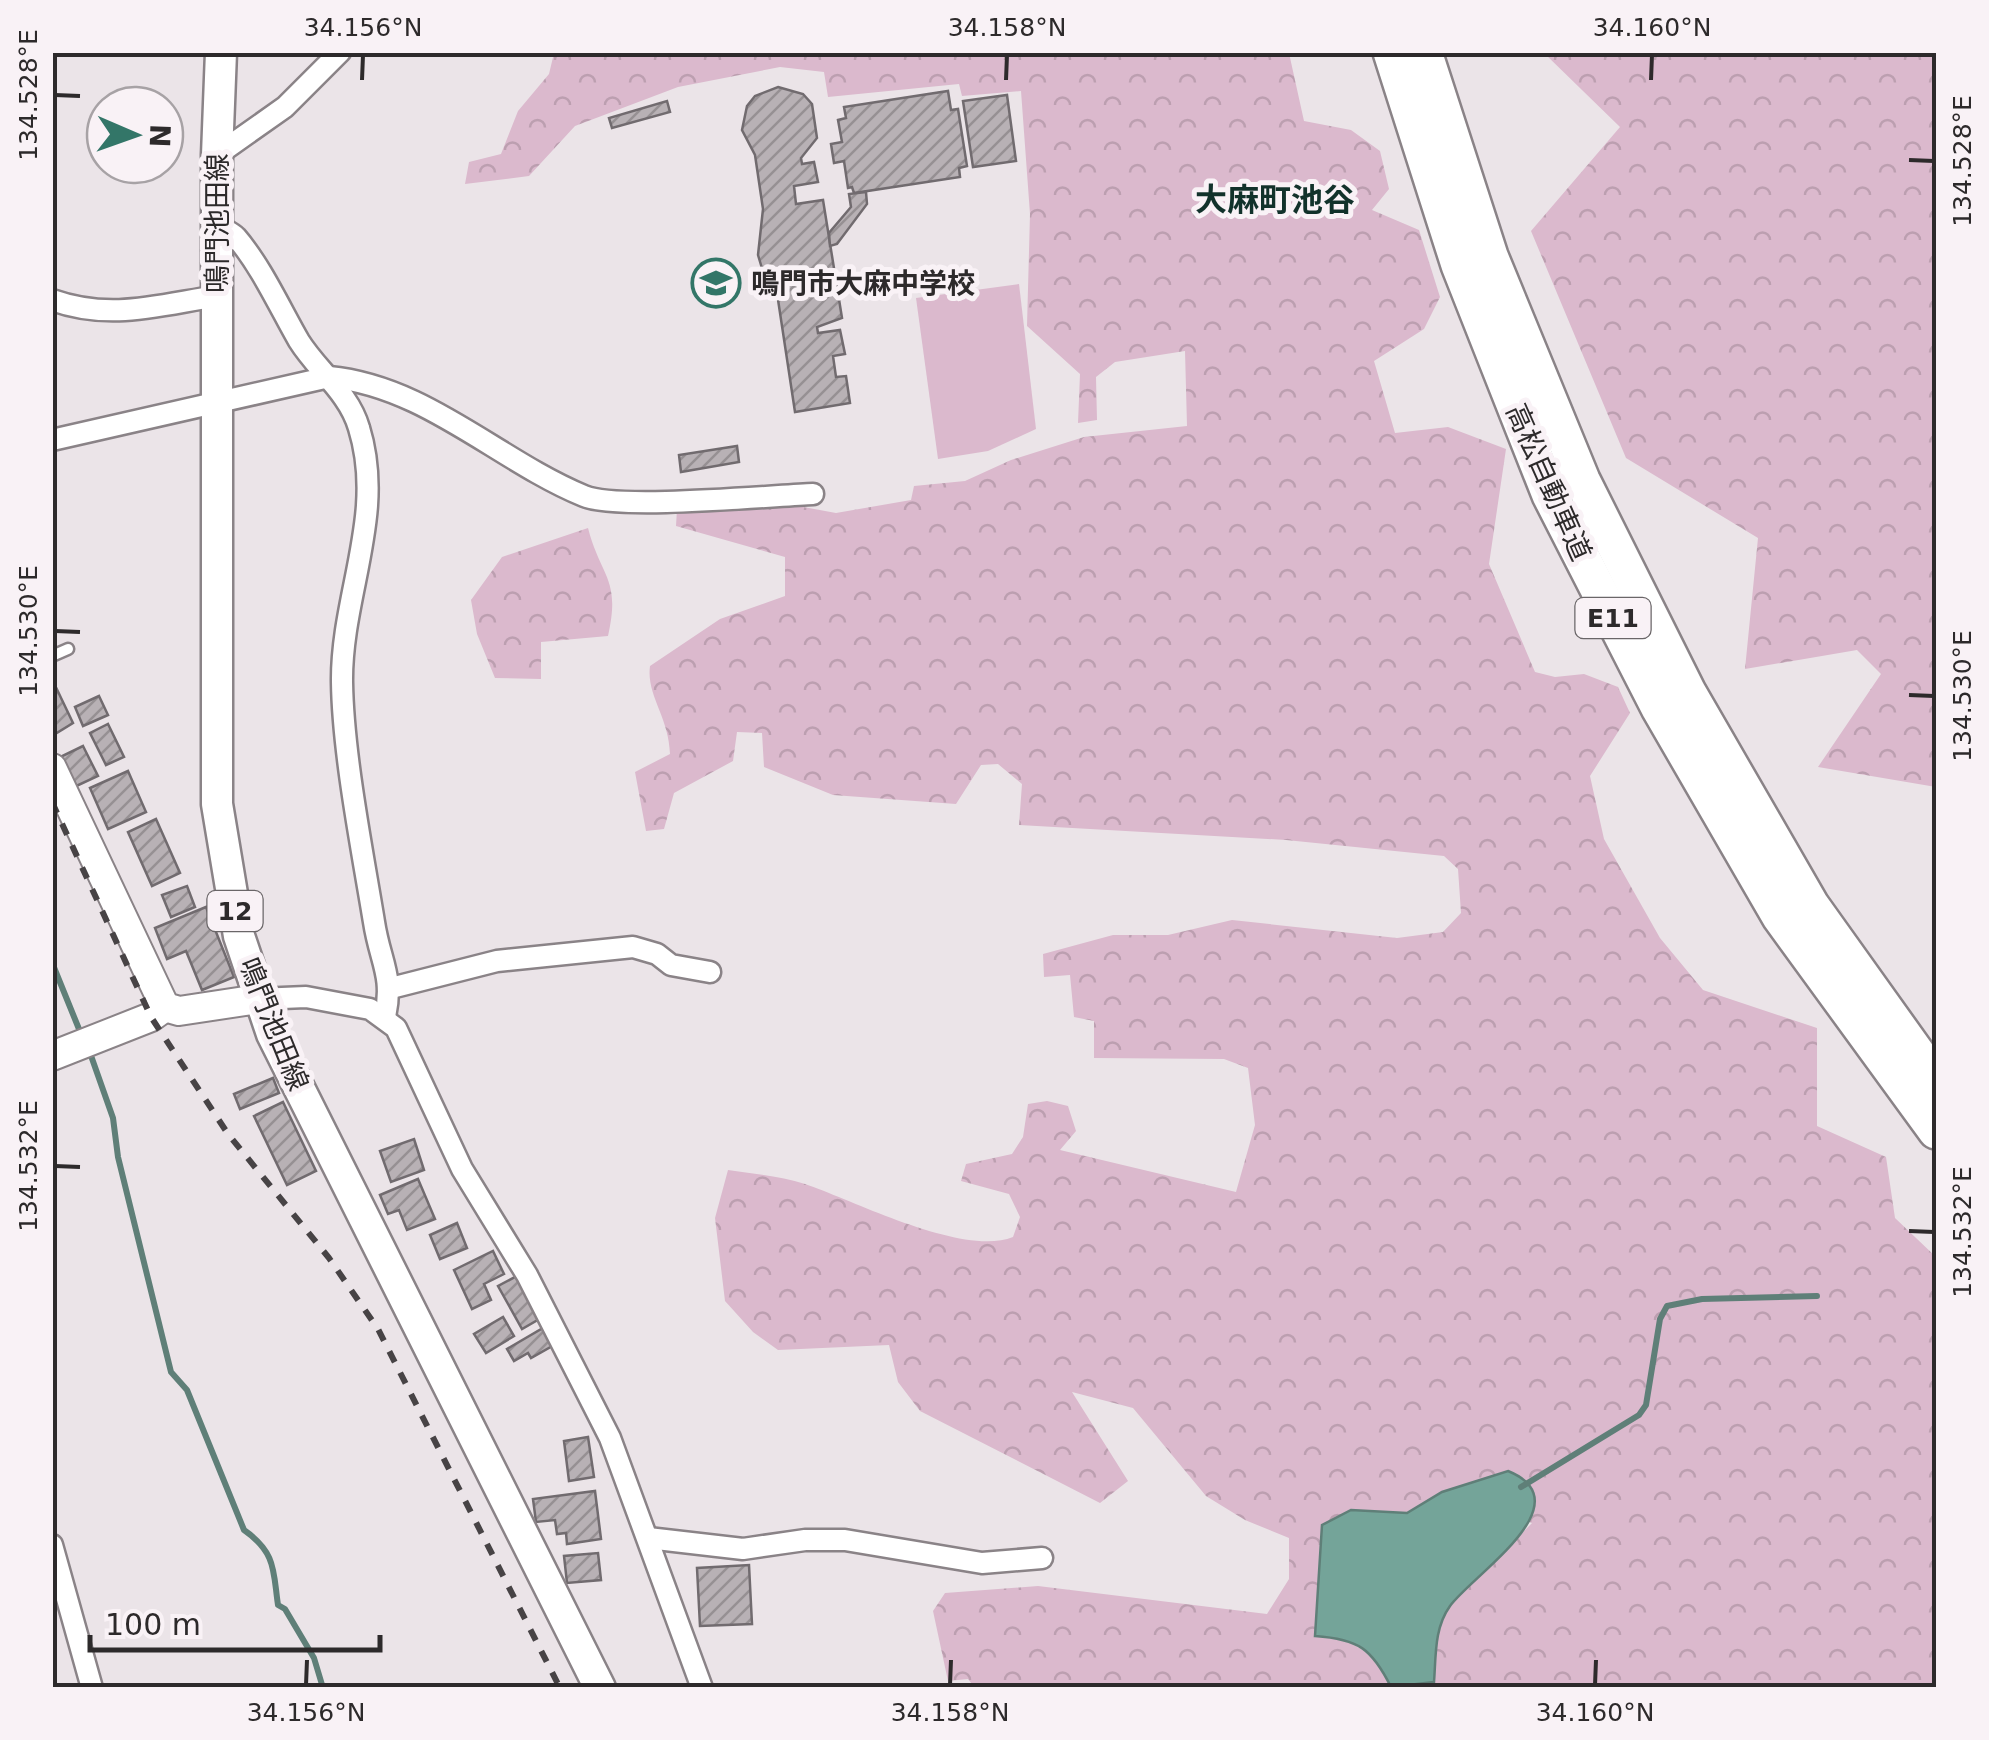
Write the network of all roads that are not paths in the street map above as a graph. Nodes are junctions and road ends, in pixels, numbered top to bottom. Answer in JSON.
{"nodes":[{"id":1,"x":221,"y":52,"type":"edge"},
{"id":2,"x":340,"y":52,"type":"edge"},
{"id":3,"x":1392,"y":52,"type":"edge"},
{"id":4,"x":1424,"y":52,"type":"edge"},
{"id":5,"x":216,"y":155,"type":"junction"},
{"id":6,"x":218,"y":225,"type":"junction"},
{"id":7,"x":218,"y":296,"type":"junction"},
{"id":8,"x":52,"y":300,"type":"edge"},
{"id":9,"x":329,"y":377,"type":"junction"},
{"id":10,"x":219,"y":401,"type":"junction"},
{"id":11,"x":52,"y":440,"type":"edge"},
{"id":12,"x":813,"y":494,"type":"dead end"},
{"id":13,"x":68,"y":650,"type":"dead end"},
{"id":14,"x":52,"y":656,"type":"edge"},
{"id":15,"x":52,"y":768,"type":"edge"},
{"id":16,"x":710,"y":972,"type":"dead end"},
{"id":17,"x":392,"y":988,"type":"junction"},
{"id":18,"x":258,"y":998,"type":"junction"},
{"id":19,"x":165,"y":1006,"type":"junction"},
{"id":20,"x":385,"y":1017,"type":"junction"},
{"id":21,"x":75,"y":1047,"type":"edge"},
{"id":22,"x":1936,"y":1080,"type":"edge"},
{"id":23,"x":1936,"y":1131,"type":"edge"},
{"id":24,"x":648,"y":1538,"type":"junction"},
{"id":25,"x":52,"y":1545,"type":"edge"},
{"id":26,"x":1042,"y":1558,"type":"dead end"},
{"id":27,"x":92,"y":1688,"type":"edge"},
{"id":28,"x":600,"y":1688,"type":"edge"},
{"id":29,"x":702,"y":1688,"type":"edge"}],
"edges":[{"from":1,"to":5,"type":"main road","name":"鳴門池田線","number":"12"},
{"from":2,"to":5,"type":"street"},
{"from":3,"to":23,"type":"highway","name":"高松自動車道","number":"E11"},
{"from":4,"to":22,"type":"highway","name":"高松自動車道","number":"E11"},
{"from":5,"to":6,"type":"main road","name":"鳴門池田線","number":"12"},
{"from":6,"to":7,"type":"main road","name":"鳴門池田線","number":"12"},
{"from":6,"to":9,"type":"street"},
{"from":7,"to":8,"type":"street"},
{"from":7,"to":10,"type":"main road","name":"鳴門池田線","number":"12"},
{"from":9,"to":10,"type":"street"},
{"from":9,"to":12,"type":"street"},
{"from":9,"to":17,"type":"street"},
{"from":10,"to":11,"type":"street"},
{"from":10,"to":18,"type":"main road","name":"鳴門池田線","number":"12"},
{"from":13,"to":14,"type":"lane"},
{"from":15,"to":19,"type":"main road"},
{"from":16,"to":17,"type":"street"},
{"from":17,"to":20,"type":"street"},
{"from":18,"to":19,"type":"main road"},
{"from":18,"to":20,"type":"street"},
{"from":18,"to":28,"type":"main road","name":"鳴門池田線","number":"12"},
{"from":19,"to":21,"type":"main road"},
{"from":20,"to":24,"type":"street"},
{"from":24,"to":26,"type":"street"},
{"from":24,"to":29,"type":"street"},
{"from":25,"to":27,"type":"street"}]}
